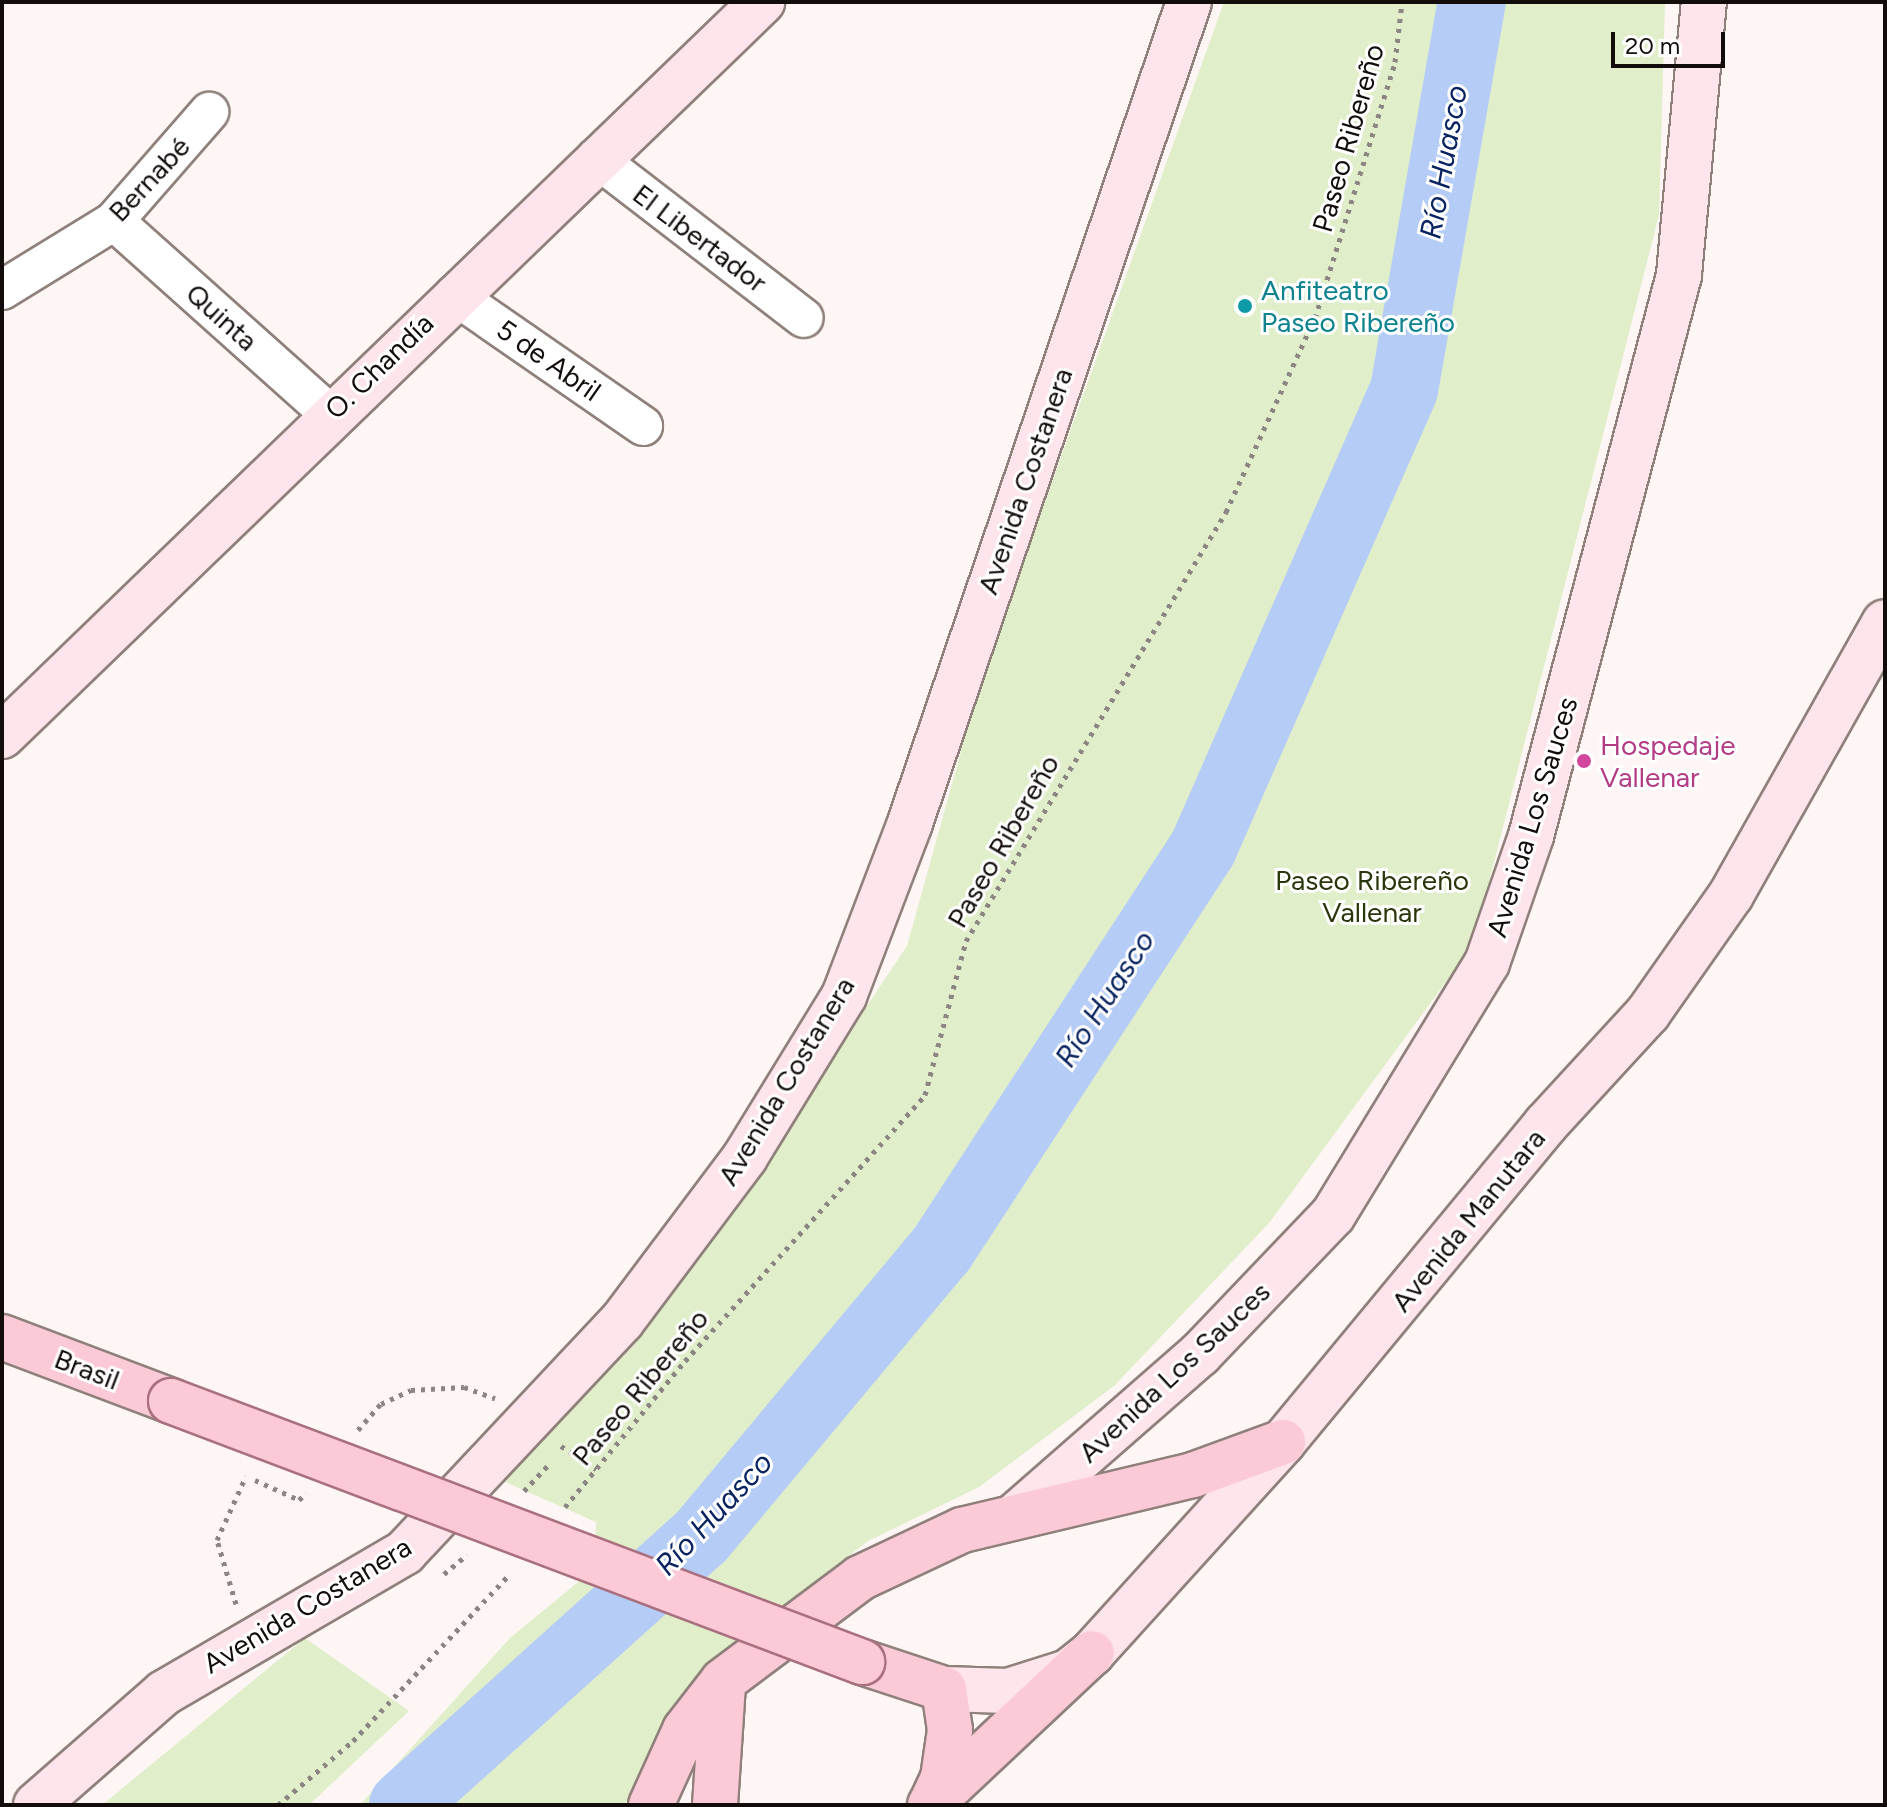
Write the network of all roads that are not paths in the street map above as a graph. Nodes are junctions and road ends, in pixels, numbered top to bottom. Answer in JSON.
{"nodes":[{"id":1,"x":762,"y":2,"type":"edge"},
{"id":2,"x":1189,"y":2,"type":"edge"},
{"id":3,"x":1704,"y":2,"type":"edge"},
{"id":4,"x":209,"y":112,"type":"dead end"},
{"id":5,"x":596,"y":158,"type":"junction"},
{"id":6,"x":114,"y":221,"type":"junction"},
{"id":7,"x":2,"y":290,"type":"edge"},
{"id":8,"x":454,"y":295,"type":"junction"},
{"id":9,"x":804,"y":318,"type":"dead end"},
{"id":10,"x":329,"y":413,"type":"junction"},
{"id":11,"x":643,"y":426,"type":"dead end"},
{"id":12,"x":1885,"y":622,"type":"edge"},
{"id":13,"x":2,"y":736,"type":"edge"},
{"id":14,"x":2,"y":1337,"type":"edge"},
{"id":15,"x":1283,"y":1442,"type":"junction"},
{"id":16,"x":1017,"y":1514,"type":"junction"},
{"id":17,"x":1092,"y":1653,"type":"junction"},
{"id":18,"x":723,"y":1681,"type":"junction"},
{"id":19,"x":944,"y":1689,"type":"junction"},
{"id":20,"x":717,"y":1801,"type":"edge"},
{"id":21,"x":36,"y":1805,"type":"edge"},
{"id":22,"x":651,"y":1805,"type":"edge"},
{"id":23,"x":930,"y":1805,"type":"edge"}],
"edges":[{"from":1,"to":5,"type":"main road","name":"O. Chandía"},
{"from":2,"to":21,"type":"main road","name":"Avenida Costanera"},
{"from":3,"to":16,"type":"main road","name":"Avenida Los Sauces"},
{"from":4,"to":6,"type":"street","name":"Bernabé"},
{"from":5,"to":8,"type":"main road","name":"O. Chandía"},
{"from":5,"to":9,"type":"street","name":"El Libertador"},
{"from":6,"to":7,"type":"street","name":"Bernabé"},
{"from":6,"to":10,"type":"street","name":"Quinta"},
{"from":8,"to":10,"type":"main road","name":"O. Chandía"},
{"from":8,"to":11,"type":"street","name":"5 de Abril"},
{"from":10,"to":13,"type":"main road","name":"O. Chandía"},
{"from":12,"to":15,"type":"main road","name":"Avenida Manutara"},
{"from":14,"to":19,"type":"main road","name":"Brasil","bridge":true},
{"from":15,"to":16,"type":"main road"},
{"from":15,"to":17,"type":"main road","name":"Avenida Manutara"},
{"from":16,"to":18,"type":"main road"},
{"from":17,"to":19,"type":"main road","name":"Avenida Manutara"},
{"from":17,"to":23,"type":"main road"},
{"from":18,"to":20,"type":"main road"},
{"from":18,"to":22,"type":"main road"},
{"from":19,"to":23,"type":"main road"}]}
